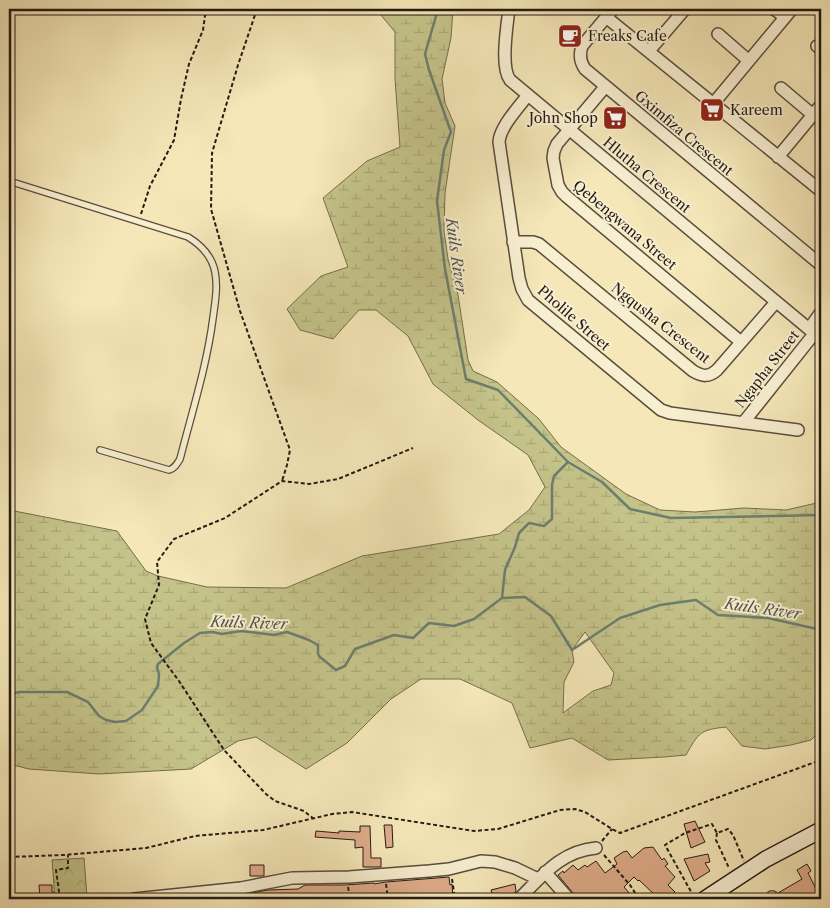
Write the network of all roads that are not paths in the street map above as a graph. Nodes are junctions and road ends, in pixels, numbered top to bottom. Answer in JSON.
{"nodes":[{"id":1,"x":509,"y":9,"type":"edge"},
{"id":2,"x":686,"y":9,"type":"edge"},
{"id":3,"x":774,"y":9,"type":"edge"},
{"id":4,"x":610,"y":13,"type":"edge"},
{"id":5,"x":788,"y":13,"type":"edge"},
{"id":6,"x":718,"y":34,"type":"dead end"},
{"id":7,"x":649,"y":51,"type":"junction"},
{"id":8,"x":749,"y":61,"type":"junction"},
{"id":9,"x":605,"y":86,"type":"junction"},
{"id":10,"x":781,"y":88,"type":"dead end"},
{"id":11,"x":528,"y":96,"type":"junction"},
{"id":12,"x":713,"y":104,"type":"junction"},
{"id":13,"x":821,"y":105,"type":"edge"},
{"id":14,"x":813,"y":115,"type":"junction"},
{"id":15,"x":568,"y":129,"type":"junction"},
{"id":16,"x":778,"y":156,"type":"junction"},
{"id":17,"x":9,"y":181,"type":"edge"},
{"id":18,"x":820,"y":189,"type":"edge"},
{"id":19,"x":513,"y":242,"type":"junction"},
{"id":20,"x":821,"y":265,"type":"edge"},
{"id":21,"x":776,"y":302,"type":"junction"},
{"id":22,"x":821,"y":312,"type":"edge"},
{"id":23,"x":815,"y":334,"type":"edge"},
{"id":24,"x":741,"y":342,"type":"junction"},
{"id":25,"x":743,"y":423,"type":"junction"},
{"id":26,"x":798,"y":430,"type":"dead end"},
{"id":27,"x":100,"y":450,"type":"dead end"},
{"id":28,"x":821,"y":830,"type":"edge"},
{"id":29,"x":596,"y":848,"type":"road end"},
{"id":30,"x":542,"y":876,"type":"junction"},
{"id":31,"x":134,"y":899,"type":"edge"},
{"id":32,"x":519,"y":899,"type":"edge"},
{"id":33,"x":569,"y":899,"type":"edge"},
{"id":34,"x":705,"y":899,"type":"edge"}],
"edges":[{"from":1,"to":11,"type":"street","name":"Hlutha Crescent"},
{"from":2,"to":7,"type":"street"},
{"from":3,"to":5,"type":"street"},
{"from":4,"to":7,"type":"street"},
{"from":4,"to":9,"type":"street","name":"Gximfiza Crescent"},
{"from":5,"to":8,"type":"street"},
{"from":6,"to":8,"type":"street"},
{"from":7,"to":12,"type":"street"},
{"from":8,"to":12,"type":"street"},
{"from":9,"to":15,"type":"street","name":"Qebengwana Street"},
{"from":9,"to":20,"type":"street","name":"Gximfiza Crescent"},
{"from":10,"to":14,"type":"street"},
{"from":11,"to":15,"type":"street","name":"Hlutha Crescent"},
{"from":11,"to":19,"type":"street","name":"Pholile Street"},
{"from":12,"to":16,"type":"street"},
{"from":13,"to":14,"type":"street"},
{"from":14,"to":16,"type":"street"},
{"from":15,"to":21,"type":"street","name":"Hlutha Crescent"},
{"from":15,"to":24,"type":"street","name":"Qebengwana Street"},
{"from":16,"to":18,"type":"street"},
{"from":17,"to":27,"type":"lane"},
{"from":19,"to":24,"type":"street","name":"Ngqusha Crescent"},
{"from":19,"to":25,"type":"street","name":"Pholile Street"},
{"from":21,"to":23,"type":"street","name":"Hlutha Crescent"},
{"from":21,"to":24,"type":"street","name":"Ngqusha Crescent"},
{"from":22,"to":23,"type":"street","name":"Ngapha Street"},
{"from":23,"to":25,"type":"street","name":"Ngapha Street"},
{"from":25,"to":26,"type":"street","name":"Pholile Street"},
{"from":28,"to":34,"type":"main road"},
{"from":29,"to":30,"type":"street"},
{"from":30,"to":31,"type":"street"},
{"from":30,"to":32,"type":"street"},
{"from":30,"to":33,"type":"street"}]}
